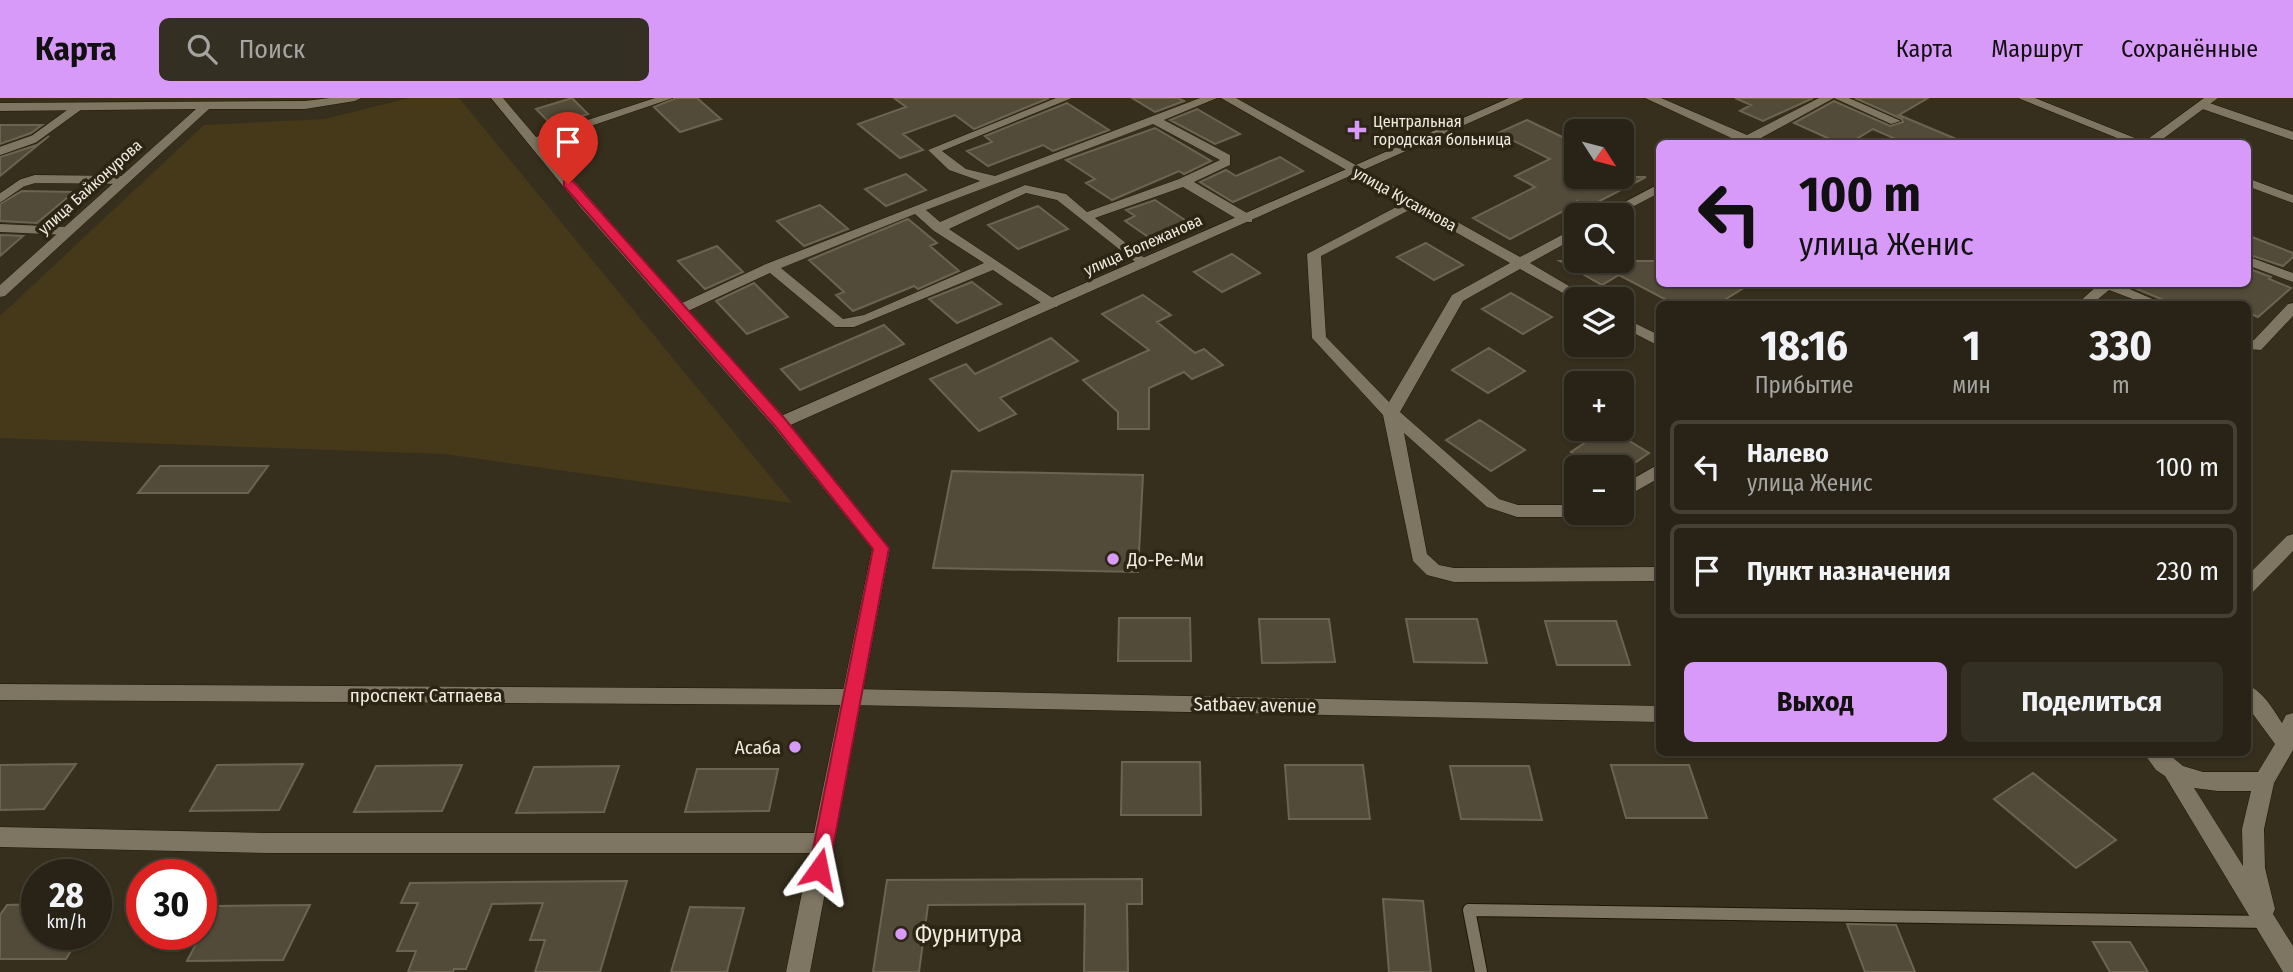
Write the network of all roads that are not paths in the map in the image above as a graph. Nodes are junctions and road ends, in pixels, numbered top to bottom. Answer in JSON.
{"nodes":[{"id":1,"x":355,"y":98,"type":"edge"},
{"id":2,"x":497,"y":98,"type":"edge"},
{"id":3,"x":667,"y":98,"type":"edge"},
{"id":4,"x":1066,"y":98,"type":"edge"},
{"id":5,"x":1211,"y":98,"type":"edge"},
{"id":6,"x":1227,"y":98,"type":"edge"},
{"id":7,"x":1519,"y":98,"type":"edge"},
{"id":8,"x":1652,"y":98,"type":"edge"},
{"id":9,"x":1828,"y":98,"type":"edge"},
{"id":10,"x":1839,"y":98,"type":"edge"},
{"id":11,"x":2024,"y":98,"type":"edge"},
{"id":12,"x":2189,"y":98,"type":"edge"},
{"id":13,"x":2208,"y":101,"type":"edge"},
{"id":14,"x":0,"y":107,"type":"edge"},
{"id":15,"x":78,"y":107,"type":"junction"},
{"id":16,"x":204,"y":108,"type":"junction"},
{"id":17,"x":1154,"y":120,"type":"junction"},
{"id":18,"x":1895,"y":121,"type":"dead end"},
{"id":19,"x":2293,"y":136,"type":"edge"},
{"id":20,"x":1741,"y":140,"type":"edge"},
{"id":21,"x":1749,"y":140,"type":"edge"},
{"id":22,"x":2135,"y":140,"type":"edge"},
{"id":23,"x":2152,"y":140,"type":"edge"},
{"id":24,"x":534,"y":141,"type":"junction"},
{"id":25,"x":0,"y":151,"type":"edge"},
{"id":26,"x":1356,"y":172,"type":"junction"},
{"id":27,"x":125,"y":180,"type":"junction"},
{"id":28,"x":996,"y":180,"type":"junction"},
{"id":29,"x":1184,"y":182,"type":"junction"},
{"id":30,"x":2251,"y":184,"type":"edge"},
{"id":31,"x":1656,"y":190,"type":"edge"},
{"id":32,"x":0,"y":198,"type":"edge"},
{"id":33,"x":2293,"y":200,"type":"edge"},
{"id":34,"x":1630,"y":203,"type":"edge"},
{"id":35,"x":1412,"y":204,"type":"junction"},
{"id":36,"x":917,"y":209,"type":"junction"},
{"id":37,"x":1085,"y":217,"type":"junction"},
{"id":38,"x":1247,"y":219,"type":"junction"},
{"id":39,"x":0,"y":228,"type":"edge"},
{"id":40,"x":939,"y":228,"type":"junction"},
{"id":41,"x":68,"y":231,"type":"junction"},
{"id":42,"x":1564,"y":239,"type":"edge"},
{"id":43,"x":1518,"y":262,"type":"junction"},
{"id":44,"x":2251,"y":262,"type":"edge"},
{"id":45,"x":994,"y":264,"type":"junction"},
{"id":46,"x":1143,"y":264,"type":"junction"},
{"id":47,"x":771,"y":267,"type":"junction"},
{"id":48,"x":2293,"y":278,"type":"edge"},
{"id":49,"x":2104,"y":287,"type":"edge"},
{"id":50,"x":2114,"y":287,"type":"edge"},
{"id":51,"x":1564,"y":288,"type":"edge"},
{"id":52,"x":0,"y":293,"type":"edge"},
{"id":53,"x":2087,"y":301,"type":"edge"},
{"id":54,"x":2150,"y":301,"type":"edge"},
{"id":55,"x":1052,"y":304,"type":"junction"},
{"id":56,"x":2292,"y":309,"type":"edge"},
{"id":57,"x":679,"y":310,"type":"junction"},
{"id":58,"x":1634,"y":327,"type":"edge"},
{"id":59,"x":1656,"y":339,"type":"edge"},
{"id":60,"x":2251,"y":345,"type":"edge"},
{"id":61,"x":1391,"y":413,"type":"junction"},
{"id":62,"x":780,"y":423,"type":"junction"},
{"id":63,"x":1656,"y":472,"type":"edge"},
{"id":64,"x":1634,"y":486,"type":"edge"},
{"id":65,"x":1564,"y":511,"type":"edge"},
{"id":66,"x":2293,"y":540,"type":"edge"},
{"id":67,"x":1656,"y":574,"type":"edge"},
{"id":68,"x":2251,"y":583,"type":"edge"},
{"id":69,"x":0,"y":692,"type":"edge"},
{"id":70,"x":852,"y":697,"type":"junction"},
{"id":71,"x":2251,"y":697,"type":"edge"},
{"id":72,"x":1656,"y":714,"type":"edge"},
{"id":73,"x":2293,"y":721,"type":"edge"},
{"id":74,"x":2286,"y":744,"type":"junction"},
{"id":75,"x":2154,"y":756,"type":"edge"},
{"id":76,"x":2175,"y":775,"type":"junction"},
{"id":77,"x":2264,"y":781,"type":"junction"},
{"id":78,"x":0,"y":837,"type":"edge"},
{"id":79,"x":824,"y":843,"type":"junction"},
{"id":80,"x":2267,"y":922,"type":"junction"},
{"id":81,"x":2293,"y":967,"type":"edge"},
{"id":82,"x":797,"y":972,"type":"edge"},
{"id":83,"x":1481,"y":972,"type":"edge"}],
"edges":[{"from":1,"to":16,"type":"street"},
{"from":2,"to":24,"type":"street"},
{"from":3,"to":24,"type":"street"},
{"from":4,"to":28,"type":"street"},
{"from":5,"to":17,"type":"street"},
{"from":6,"to":26,"type":"street","name":"улица Кусаинова"},
{"from":7,"to":26,"type":"street","name":"улица Бопежанова"},
{"from":8,"to":20,"type":"street"},
{"from":9,"to":21,"type":"street"},
{"from":10,"to":18,"type":"street"},
{"from":11,"to":22,"type":"street"},
{"from":12,"to":13,"type":"street"},
{"from":13,"to":19,"type":"lane"},
{"from":13,"to":23,"type":"street"},
{"from":14,"to":15,"type":"street"},
{"from":15,"to":16,"type":"street"},
{"from":15,"to":25,"type":"lane"},
{"from":16,"to":27,"type":"street","name":"улица Байконурова"},
{"from":17,"to":28,"type":"street"},
{"from":17,"to":29,"type":"street"},
{"from":24,"to":57,"type":"street"},
{"from":26,"to":35,"type":"street","name":"улица Кусаинова"},
{"from":26,"to":38,"type":"street","name":"улица Бопежанова"},
{"from":27,"to":32,"type":"lane"},
{"from":27,"to":41,"type":"street","name":"улица Байконурова"},
{"from":28,"to":36,"type":"street"},
{"from":29,"to":37,"type":"street"},
{"from":29,"to":38,"type":"street"},
{"from":30,"to":33,"type":"street"},
{"from":31,"to":34,"type":"street"},
{"from":35,"to":43,"type":"street","name":"улица Кусаинова"},
{"from":35,"to":61,"type":"street"},
{"from":36,"to":40,"type":"street"},
{"from":36,"to":47,"type":"street"},
{"from":37,"to":40,"type":"street"},
{"from":37,"to":46,"type":"street"},
{"from":38,"to":46,"type":"street","name":"улица Бопежанова"},
{"from":39,"to":41,"type":"lane"},
{"from":40,"to":45,"type":"street"},
{"from":41,"to":52,"type":"street","name":"улица Байконурова"},
{"from":42,"to":43,"type":"street"},
{"from":43,"to":51,"type":"street","name":"улица Кусаинова"},
{"from":43,"to":61,"type":"street"},
{"from":44,"to":48,"type":"street"},
{"from":45,"to":47,"type":"street"},
{"from":45,"to":55,"type":"street"},
{"from":46,"to":55,"type":"street","name":"улица Бопежанова"},
{"from":47,"to":57,"type":"street"},
{"from":49,"to":53,"type":"street"},
{"from":50,"to":54,"type":"street"},
{"from":55,"to":62,"type":"street","name":"улица Бопежанова"},
{"from":56,"to":60,"type":"street"},
{"from":57,"to":62,"type":"street"},
{"from":58,"to":59,"type":"street"},
{"from":61,"to":65,"type":"street"},
{"from":61,"to":67,"type":"street"},
{"from":62,"to":70,"type":"street"},
{"from":63,"to":64,"type":"street"},
{"from":66,"to":68,"type":"street"},
{"from":69,"to":70,"type":"street","name":"проспект Сатпаева"},
{"from":70,"to":72,"type":"street","name":"Satbaev avenue"},
{"from":70,"to":79,"type":"street"},
{"from":71,"to":74,"type":"street"},
{"from":73,"to":74,"type":"street"},
{"from":74,"to":77,"type":"street"},
{"from":75,"to":76,"type":"street"},
{"from":76,"to":77,"type":"street"},
{"from":76,"to":80,"type":"street"},
{"from":77,"to":80,"type":"street"},
{"from":78,"to":79,"type":"street"},
{"from":79,"to":82,"type":"street"},
{"from":80,"to":81,"type":"street"},
{"from":80,"to":83,"type":"lane"}]}
